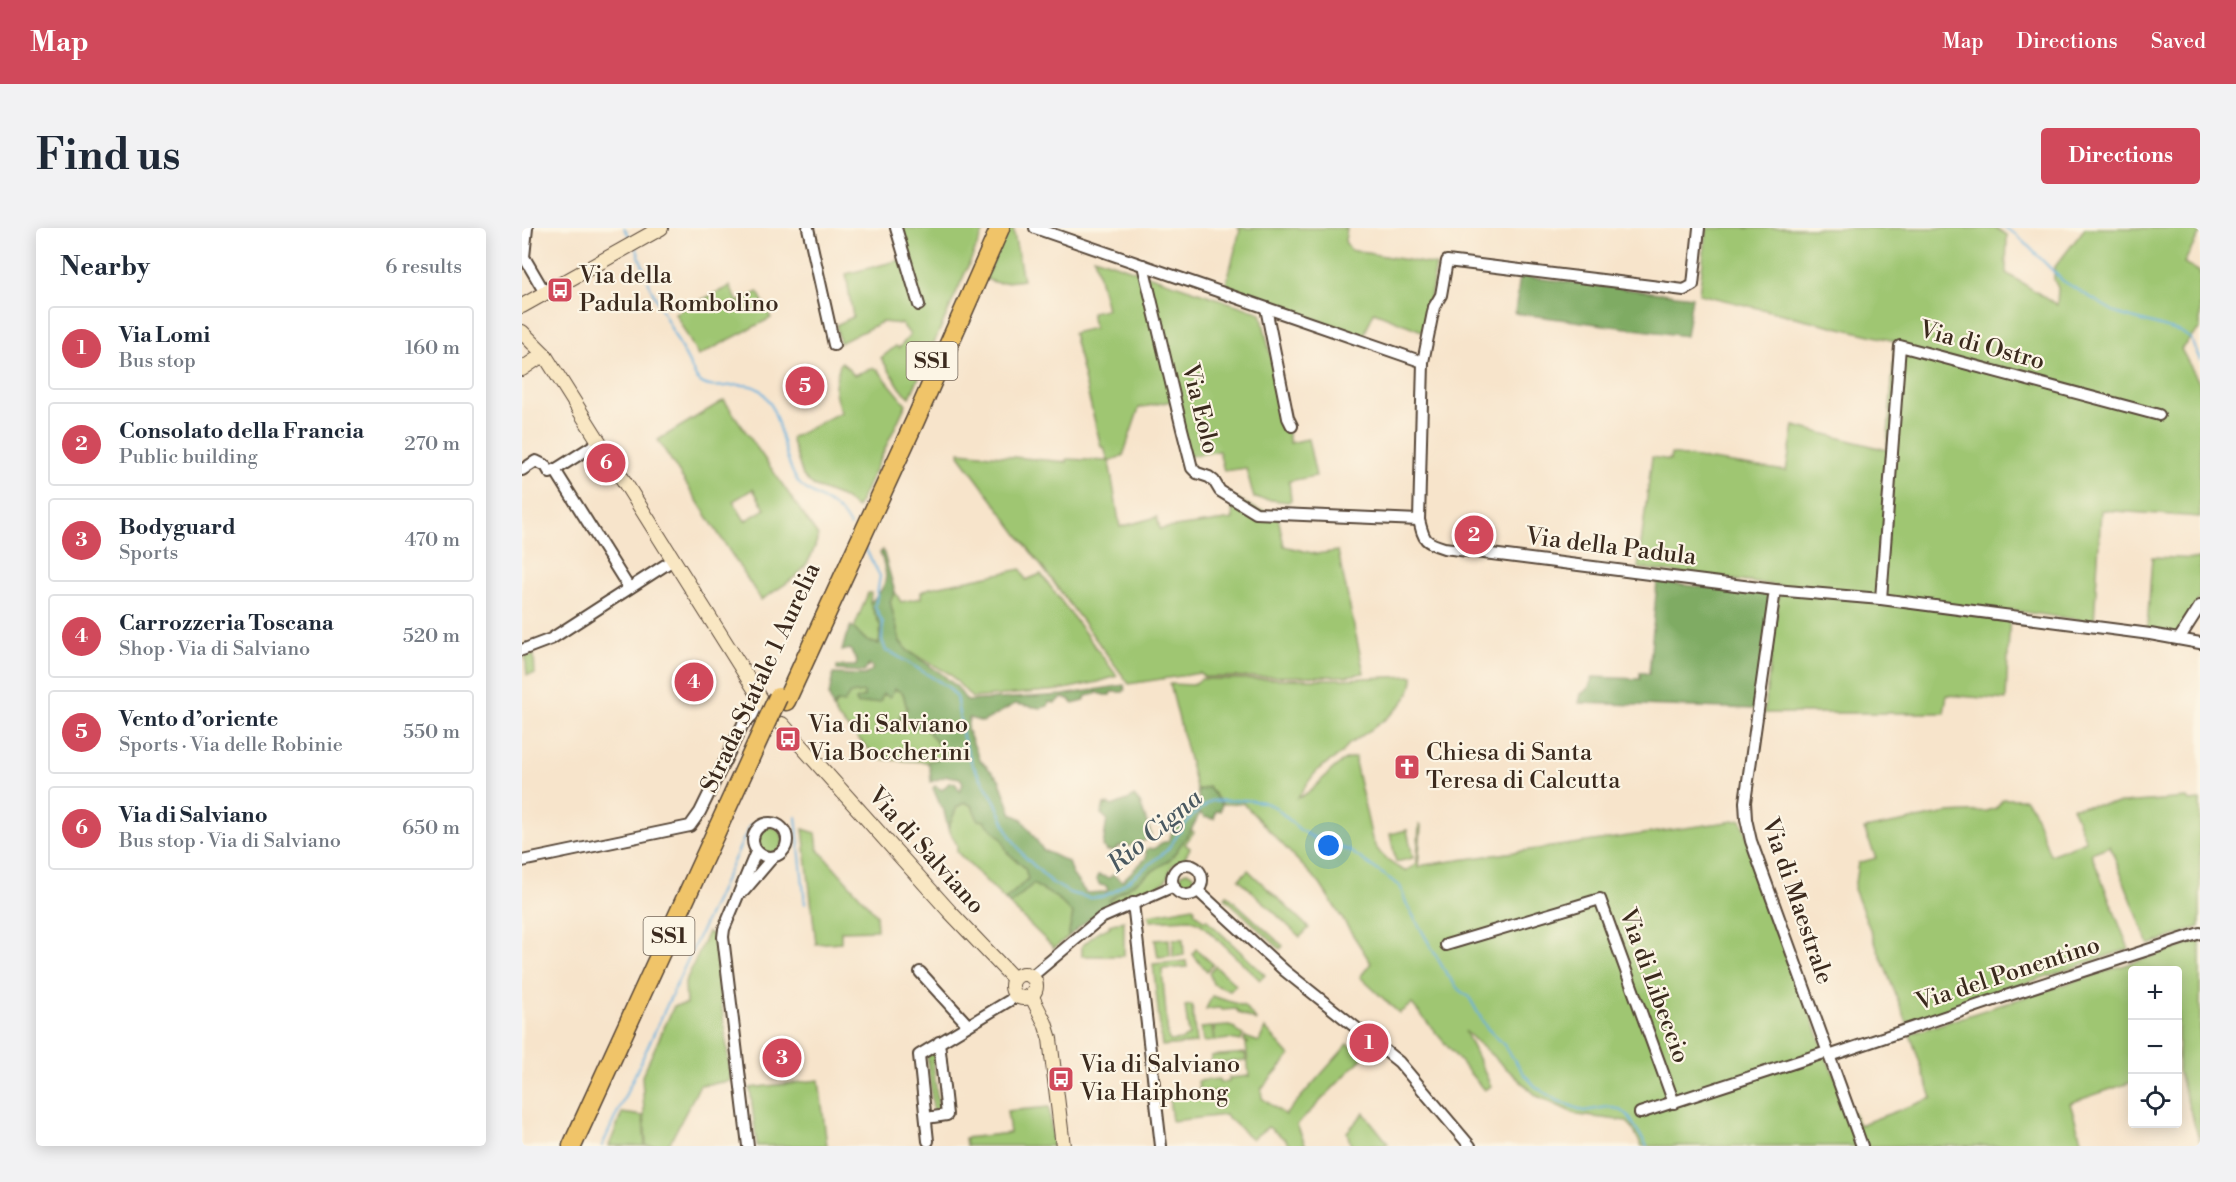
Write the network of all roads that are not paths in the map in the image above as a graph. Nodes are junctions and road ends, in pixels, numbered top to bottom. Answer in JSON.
{"nodes":[{"id":1,"x":527,"y":228,"type":"edge"},
{"id":2,"x":661,"y":228,"type":"edge"},
{"id":3,"x":808,"y":228,"type":"edge"},
{"id":4,"x":896,"y":228,"type":"edge"},
{"id":5,"x":1035,"y":228,"type":"edge"},
{"id":6,"x":1699,"y":228,"type":"edge"},
{"id":7,"x":993,"y":234,"type":"edge"},
{"id":8,"x":1143,"y":265,"type":"junction"},
{"id":9,"x":545,"y":293,"type":"junction"},
{"id":10,"x":919,"y":305,"type":"dead end"},
{"id":11,"x":522,"y":306,"type":"edge"},
{"id":12,"x":1266,"y":308,"type":"junction"},
{"id":13,"x":522,"y":332,"type":"edge"},
{"id":14,"x":834,"y":345,"type":"dead end"},
{"id":15,"x":544,"y":354,"type":"junction"},
{"id":16,"x":1423,"y":362,"type":"junction"},
{"id":17,"x":522,"y":369,"type":"edge"},
{"id":18,"x":2158,"y":415,"type":"dead end"},
{"id":19,"x":1292,"y":426,"type":"dead end"},
{"id":20,"x":599,"y":442,"type":"junction"},
{"id":21,"x":522,"y":470,"type":"edge"},
{"id":22,"x":555,"y":470,"type":"junction"},
{"id":23,"x":1419,"y":520,"type":"junction"},
{"id":24,"x":673,"y":560,"type":"junction"},
{"id":25,"x":629,"y":588,"type":"junction"},
{"id":26,"x":1775,"y":590,"type":"junction"},
{"id":27,"x":1881,"y":599,"type":"junction"},
{"id":28,"x":2200,"y":606,"type":"edge"},
{"id":29,"x":2179,"y":639,"type":"junction"},
{"id":30,"x":2200,"y":643,"type":"edge"},
{"id":31,"x":522,"y":650,"type":"edge"},
{"id":32,"x":774,"y":702,"type":"junction"},
{"id":33,"x":773,"y":726,"type":"junction"},
{"id":34,"x":756,"y":852,"type":"junction"},
{"id":35,"x":773,"y":857,"type":"junction"},
{"id":36,"x":522,"y":861,"type":"edge"},
{"id":37,"x":1174,"y":886,"type":"junction"},
{"id":38,"x":1197,"y":890,"type":"junction"},
{"id":39,"x":736,"y":903,"type":"junction"},
{"id":40,"x":1133,"y":903,"type":"junction"},
{"id":41,"x":2200,"y":933,"type":"edge"},
{"id":42,"x":1446,"y":945,"type":"dead end"},
{"id":43,"x":920,"y":972,"type":"dead end"},
{"id":44,"x":1031,"y":977,"type":"junction"},
{"id":45,"x":1014,"y":979,"type":"junction"},
{"id":46,"x":1031,"y":995,"type":"junction"},
{"id":47,"x":1017,"y":996,"type":"junction"},
{"id":48,"x":968,"y":1025,"type":"junction"},
{"id":49,"x":939,"y":1042,"type":"junction"},
{"id":50,"x":1828,"y":1054,"type":"junction"},
{"id":51,"x":1674,"y":1103,"type":"junction"},
{"id":52,"x":1640,"y":1113,"type":"dead end"},
{"id":53,"x":926,"y":1118,"type":"junction"},
{"id":54,"x":928,"y":1141,"type":"dead end"},
{"id":55,"x":572,"y":1146,"type":"edge"},
{"id":56,"x":582,"y":1146,"type":"edge"},
{"id":57,"x":748,"y":1146,"type":"edge"},
{"id":58,"x":1063,"y":1146,"type":"edge"},
{"id":59,"x":1161,"y":1146,"type":"edge"},
{"id":60,"x":1470,"y":1146,"type":"edge"},
{"id":61,"x":1862,"y":1146,"type":"edge"}],
"edges":[{"from":1,"to":9,"type":"street"},
{"from":2,"to":9,"type":"street"},
{"from":3,"to":14,"type":"street"},
{"from":4,"to":10,"type":"street"},
{"from":5,"to":8,"type":"street"},
{"from":6,"to":16,"type":"street"},
{"from":7,"to":32,"type":"highway","name":"Strada Statale 1 Aurelia","number":"SS1"},
{"from":8,"to":12,"type":"street"},
{"from":8,"to":23,"type":"street","name":"Via Eolo"},
{"from":9,"to":11,"type":"street"},
{"from":12,"to":16,"type":"street"},
{"from":12,"to":19,"type":"street"},
{"from":13,"to":15,"type":"street"},
{"from":15,"to":17,"type":"street"},
{"from":15,"to":20,"type":"street"},
{"from":16,"to":23,"type":"street"},
{"from":18,"to":27,"type":"street","name":"Via di Ostro"},
{"from":20,"to":22,"type":"street"},
{"from":20,"to":24,"type":"street"},
{"from":21,"to":22,"type":"street"},
{"from":22,"to":25,"type":"street"},
{"from":23,"to":26,"type":"street","name":"Via della Padula"},
{"from":24,"to":25,"type":"street"},
{"from":24,"to":32,"type":"street"},
{"from":25,"to":31,"type":"street"},
{"from":26,"to":27,"type":"street","name":"Via della Padula"},
{"from":26,"to":50,"type":"street","name":"Via di Maestrale"},
{"from":27,"to":29,"type":"street","name":"Via della Padula"},
{"from":28,"to":29,"type":"street"},
{"from":29,"to":30,"type":"street","name":"Via della Padula"},
{"from":32,"to":33,"type":"highway","name":"Strada Statale 1 Aurelia","number":"SS1","bridge":true},
{"from":32,"to":36,"type":"street"},
{"from":33,"to":45,"type":"street","name":"Via di Salviano"},
{"from":33,"to":55,"type":"highway","name":"Strada Statale 1 Aurelia","number":"SS1"},
{"from":33,"to":56,"type":"highway","name":"Strada Statale 1 Aurelia","number":"SS1"},
{"from":34,"to":35,"type":"street"},
{"from":34,"to":35,"type":"street"},
{"from":34,"to":39,"type":"street"},
{"from":35,"to":39,"type":"street"},
{"from":37,"to":38,"type":"street"},
{"from":37,"to":38,"type":"street"},
{"from":37,"to":40,"type":"street"},
{"from":38,"to":60,"type":"street"},
{"from":39,"to":57,"type":"street"},
{"from":40,"to":44,"type":"street"},
{"from":40,"to":59,"type":"street"},
{"from":41,"to":50,"type":"street","name":"Via del Ponentino"},
{"from":42,"to":51,"type":"street","name":"Via di Libeccio"},
{"from":43,"to":48,"type":"street"},
{"from":44,"to":45,"type":"street"},
{"from":44,"to":46,"type":"street"},
{"from":45,"to":47,"type":"street"},
{"from":46,"to":47,"type":"street"},
{"from":46,"to":58,"type":"street"},
{"from":47,"to":48,"type":"street"},
{"from":48,"to":49,"type":"street"},
{"from":49,"to":53,"type":"street"},
{"from":49,"to":53,"type":"street"},
{"from":50,"to":51,"type":"street","name":"Via di Libeccio"},
{"from":50,"to":61,"type":"street","name":"Via di Maestrale"},
{"from":51,"to":52,"type":"street","name":"Via di Libeccio"},
{"from":53,"to":54,"type":"street"}]}
